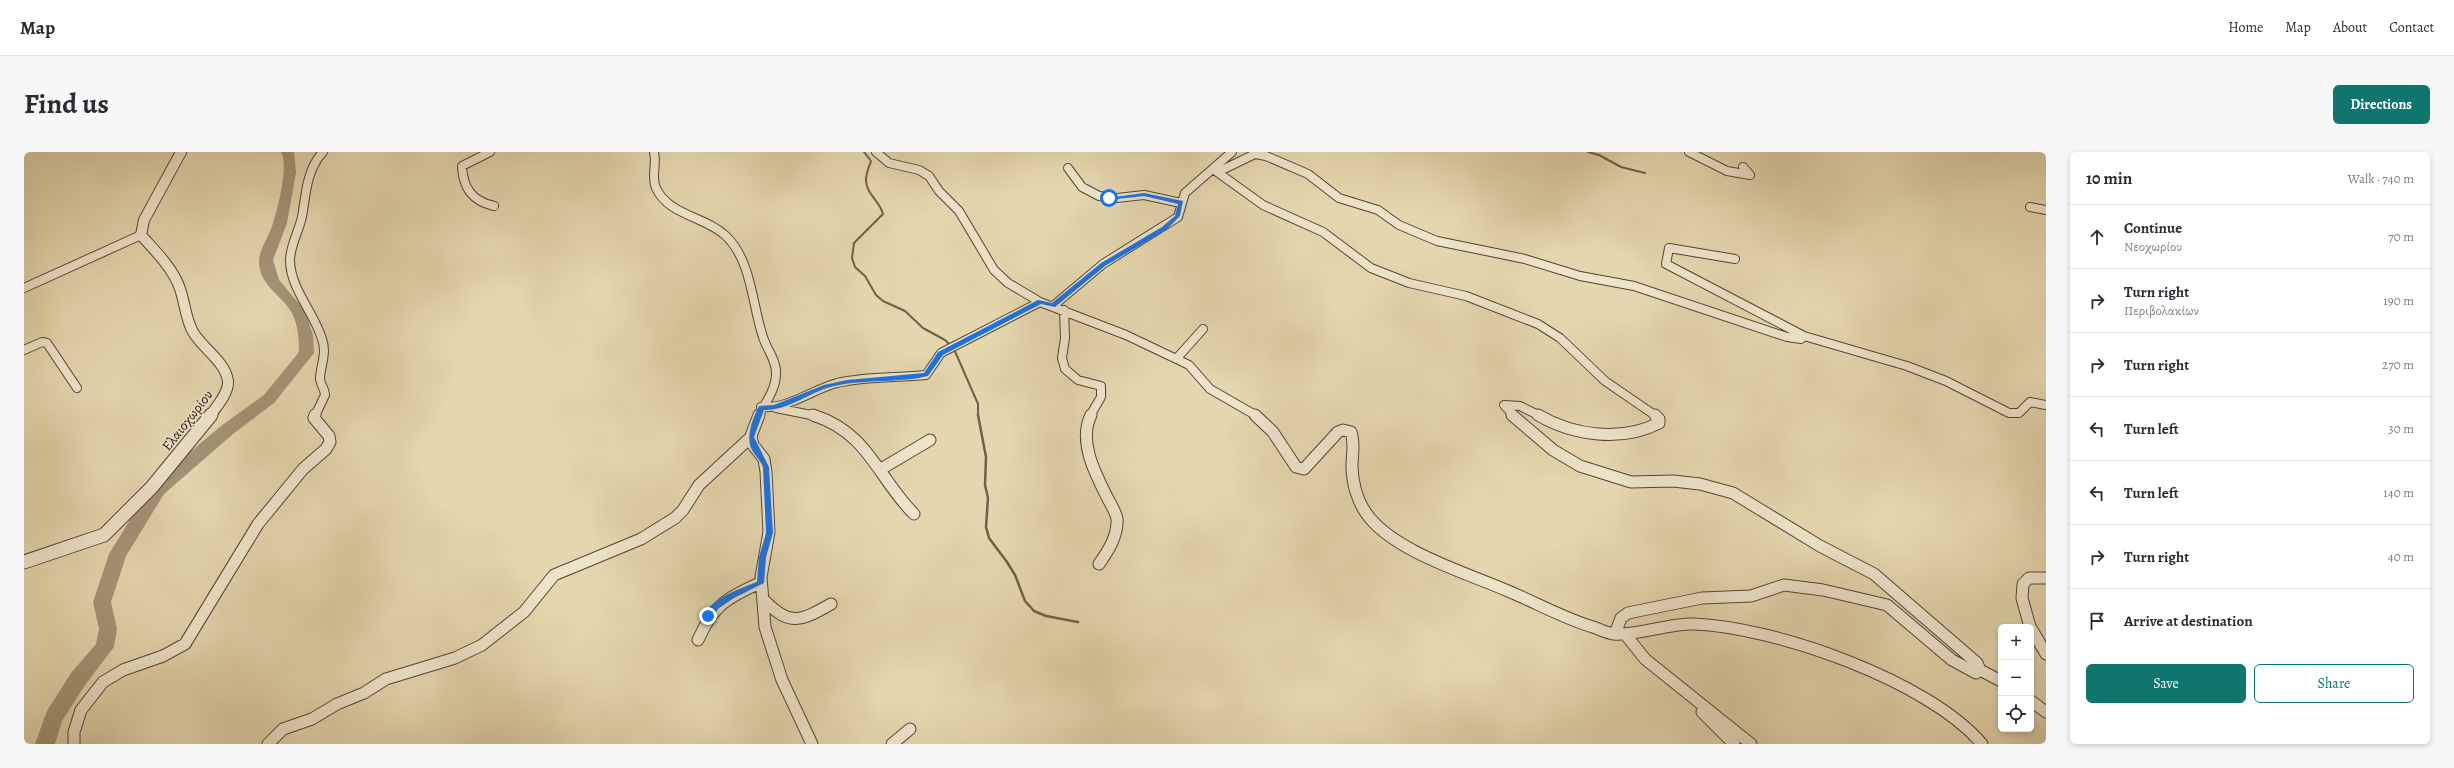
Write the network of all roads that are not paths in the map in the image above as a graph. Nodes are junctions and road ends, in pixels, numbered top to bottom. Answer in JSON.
{"nodes":[{"id":1,"x":181,"y":152,"type":"edge"},
{"id":2,"x":323,"y":152,"type":"edge"},
{"id":3,"x":490,"y":152,"type":"edge"},
{"id":4,"x":654,"y":152,"type":"edge"},
{"id":5,"x":876,"y":152,"type":"edge"},
{"id":6,"x":1220,"y":152,"type":"edge"},
{"id":7,"x":1689,"y":152,"type":"edge"},
{"id":8,"x":1230,"y":154,"type":"edge"},
{"id":9,"x":1743,"y":167,"type":"dead end"},
{"id":10,"x":1068,"y":168,"type":"dead end"},
{"id":11,"x":1213,"y":169,"type":"junction"},
{"id":12,"x":1181,"y":203,"type":"junction"},
{"id":13,"x":494,"y":206,"type":"dead end"},
{"id":14,"x":2030,"y":207,"type":"dead end"},
{"id":15,"x":2046,"y":210,"type":"edge"},
{"id":16,"x":141,"y":235,"type":"junction"},
{"id":17,"x":1735,"y":259,"type":"dead end"},
{"id":18,"x":24,"y":288,"type":"edge"},
{"id":19,"x":1040,"y":302,"type":"junction"},
{"id":20,"x":1053,"y":306,"type":"junction"},
{"id":21,"x":1064,"y":310,"type":"junction"},
{"id":22,"x":1203,"y":329,"type":"dead end"},
{"id":23,"x":1804,"y":336,"type":"junction"},
{"id":24,"x":24,"y":350,"type":"edge"},
{"id":25,"x":1177,"y":358,"type":"junction"},
{"id":26,"x":77,"y":388,"type":"dead end"},
{"id":27,"x":2046,"y":405,"type":"edge"},
{"id":28,"x":761,"y":407,"type":"junction"},
{"id":29,"x":774,"y":408,"type":"junction"},
{"id":30,"x":751,"y":437,"type":"junction"},
{"id":31,"x":930,"y":440,"type":"dead end"},
{"id":32,"x":881,"y":469,"type":"junction"},
{"id":33,"x":914,"y":514,"type":"dead end"},
{"id":34,"x":24,"y":562,"type":"edge"},
{"id":35,"x":1099,"y":564,"type":"dead end"},
{"id":36,"x":2046,"y":578,"type":"edge"},
{"id":37,"x":760,"y":583,"type":"junction"},
{"id":38,"x":764,"y":600,"type":"junction"},
{"id":39,"x":831,"y":604,"type":"dead end"},
{"id":40,"x":2030,"y":624,"type":"edge"},
{"id":41,"x":2034,"y":633,"type":"edge"},
{"id":42,"x":1620,"y":634,"type":"junction"},
{"id":43,"x":698,"y":640,"type":"dead end"},
{"id":44,"x":2046,"y":654,"type":"edge"},
{"id":45,"x":1980,"y":670,"type":"junction"},
{"id":46,"x":1998,"y":679,"type":"edge"},
{"id":47,"x":1694,"y":699,"type":"junction"},
{"id":48,"x":2034,"y":703,"type":"edge"},
{"id":49,"x":2046,"y":712,"type":"edge"},
{"id":50,"x":910,"y":729,"type":"dead end"},
{"id":51,"x":74,"y":744,"type":"edge"},
{"id":52,"x":268,"y":744,"type":"edge"},
{"id":53,"x":812,"y":744,"type":"edge"},
{"id":54,"x":892,"y":744,"type":"edge"},
{"id":55,"x":1734,"y":744,"type":"edge"},
{"id":56,"x":1751,"y":744,"type":"edge"},
{"id":57,"x":1982,"y":744,"type":"edge"}],
"edges":[{"from":1,"to":16,"type":"street"},
{"from":2,"to":51,"type":"street"},
{"from":3,"to":13,"type":"street"},
{"from":4,"to":28,"type":"street"},
{"from":5,"to":19,"type":"street"},
{"from":6,"to":8,"type":"street"},
{"from":7,"to":9,"type":"street"},
{"from":8,"to":11,"type":"street"},
{"from":10,"to":12,"type":"street"},
{"from":11,"to":12,"type":"street"},
{"from":11,"to":23,"type":"street"},
{"from":11,"to":45,"type":"street"},
{"from":12,"to":20,"type":"street"},
{"from":14,"to":15,"type":"street"},
{"from":16,"to":18,"type":"street"},
{"from":16,"to":34,"type":"street","name":"Ελαιοχωρίου"},
{"from":17,"to":23,"type":"street"},
{"from":19,"to":20,"type":"street"},
{"from":19,"to":29,"type":"street"},
{"from":20,"to":21,"type":"street"},
{"from":21,"to":25,"type":"street"},
{"from":21,"to":35,"type":"street"},
{"from":22,"to":25,"type":"street"},
{"from":23,"to":27,"type":"street"},
{"from":24,"to":26,"type":"street"},
{"from":25,"to":42,"type":"street"},
{"from":28,"to":29,"type":"street"},
{"from":28,"to":30,"type":"street"},
{"from":29,"to":32,"type":"street"},
{"from":30,"to":37,"type":"street"},
{"from":30,"to":52,"type":"street"},
{"from":31,"to":32,"type":"street"},
{"from":32,"to":33,"type":"street"},
{"from":36,"to":40,"type":"street"},
{"from":37,"to":38,"type":"street"},
{"from":37,"to":43,"type":"street"},
{"from":38,"to":39,"type":"street"},
{"from":38,"to":53,"type":"street"},
{"from":41,"to":44,"type":"street"},
{"from":42,"to":45,"type":"street"},
{"from":42,"to":47,"type":"street"},
{"from":42,"to":57,"type":"street"},
{"from":45,"to":46,"type":"street"},
{"from":47,"to":55,"type":"street"},
{"from":47,"to":56,"type":"street"},
{"from":48,"to":49,"type":"street"},
{"from":50,"to":54,"type":"street"}]}
